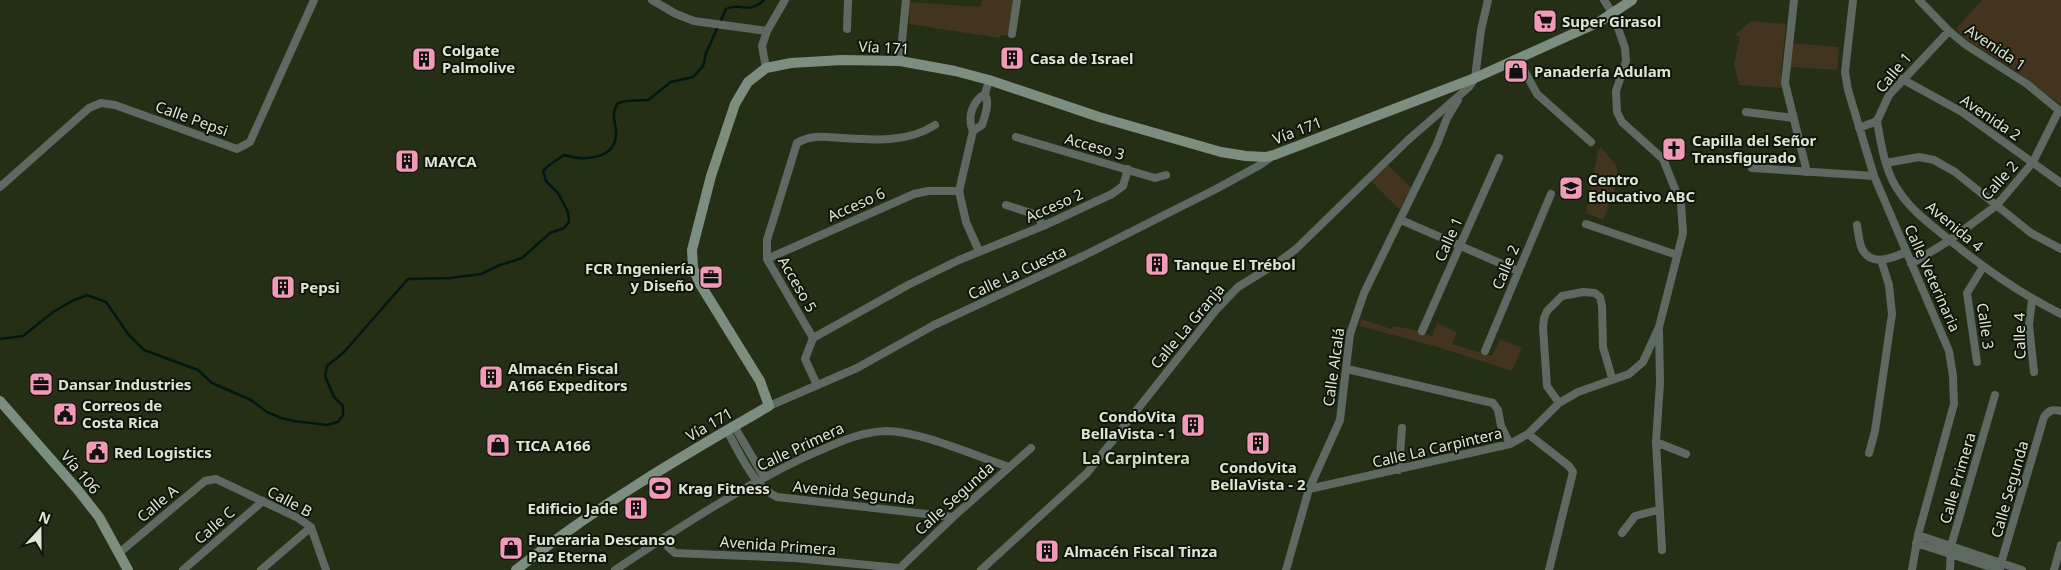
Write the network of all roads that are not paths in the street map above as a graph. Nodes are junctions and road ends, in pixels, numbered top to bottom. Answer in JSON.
{"nodes":[{"id":1,"x":314,"y":0,"type":"edge"},
{"id":2,"x":652,"y":0,"type":"edge"},
{"id":3,"x":785,"y":0,"type":"edge"},
{"id":4,"x":848,"y":0,"type":"edge"},
{"id":5,"x":906,"y":0,"type":"edge"},
{"id":6,"x":1017,"y":0,"type":"edge"},
{"id":7,"x":1488,"y":0,"type":"edge"},
{"id":8,"x":1604,"y":0,"type":"edge"},
{"id":9,"x":1632,"y":0,"type":"edge"},
{"id":10,"x":1794,"y":0,"type":"edge"},
{"id":11,"x":1853,"y":0,"type":"edge"},
{"id":12,"x":1919,"y":0,"type":"edge"},
{"id":13,"x":1612,"y":14,"type":"junction"},
{"id":14,"x":846,"y":29,"type":"dead end"},
{"id":15,"x":1949,"y":30,"type":"junction"},
{"id":16,"x":768,"y":31,"type":"junction"},
{"id":17,"x":1012,"y":34,"type":"dead end"},
{"id":18,"x":1518,"y":59,"type":"junction"},
{"id":19,"x":900,"y":61,"type":"junction"},
{"id":20,"x":766,"y":68,"type":"junction"},
{"id":21,"x":1475,"y":78,"type":"junction"},
{"id":22,"x":1902,"y":79,"type":"junction"},
{"id":23,"x":989,"y":80,"type":"junction"},
{"id":24,"x":985,"y":94,"type":"junction"},
{"id":25,"x":1462,"y":94,"type":"junction"},
{"id":26,"x":2060,"y":111,"type":"edge"},
{"id":27,"x":1746,"y":112,"type":"dead end"},
{"id":28,"x":1793,"y":118,"type":"junction"},
{"id":29,"x":1877,"y":120,"type":"junction"},
{"id":30,"x":1430,"y":121,"type":"junction"},
{"id":31,"x":935,"y":125,"type":"dead end"},
{"id":32,"x":1859,"y":128,"type":"junction"},
{"id":33,"x":973,"y":131,"type":"junction"},
{"id":34,"x":1442,"y":132,"type":"junction"},
{"id":35,"x":1016,"y":138,"type":"dead end"},
{"id":36,"x":1591,"y":142,"type":"dead end"},
{"id":37,"x":1274,"y":155,"type":"junction"},
{"id":38,"x":1499,"y":158,"type":"dead end"},
{"id":39,"x":1886,"y":162,"type":"junction"},
{"id":40,"x":2033,"y":162,"type":"junction"},
{"id":41,"x":1752,"y":168,"type":"dead end"},
{"id":42,"x":1128,"y":169,"type":"junction"},
{"id":43,"x":1807,"y":172,"type":"junction"},
{"id":44,"x":1166,"y":175,"type":"dead end"},
{"id":45,"x":1874,"y":176,"type":"junction"},
{"id":46,"x":2061,"y":183,"type":"edge"},
{"id":47,"x":0,"y":187,"type":"edge"},
{"id":48,"x":959,"y":191,"type":"junction"},
{"id":49,"x":1551,"y":194,"type":"dead end"},
{"id":50,"x":1006,"y":205,"type":"dead end"},
{"id":51,"x":1997,"y":205,"type":"junction"},
{"id":52,"x":1401,"y":220,"type":"junction"},
{"id":53,"x":1586,"y":224,"type":"dead end"},
{"id":54,"x":1857,"y":225,"type":"dead end"},
{"id":55,"x":1043,"y":226,"type":"junction"},
{"id":56,"x":1950,"y":240,"type":"junction"},
{"id":57,"x":1460,"y":246,"type":"junction"},
{"id":58,"x":2061,"y":249,"type":"edge"},
{"id":59,"x":979,"y":252,"type":"junction"},
{"id":60,"x":1906,"y":252,"type":"junction"},
{"id":61,"x":1677,"y":255,"type":"junction"},
{"id":62,"x":767,"y":259,"type":"junction"},
{"id":63,"x":1881,"y":260,"type":"junction"},
{"id":64,"x":1910,"y":264,"type":"junction"},
{"id":65,"x":1983,"y":268,"type":"junction"},
{"id":66,"x":1518,"y":271,"type":"junction"},
{"id":67,"x":2032,"y":300,"type":"junction"},
{"id":68,"x":2061,"y":314,"type":"edge"},
{"id":69,"x":1659,"y":327,"type":"junction"},
{"id":70,"x":1422,"y":331,"type":"dead end"},
{"id":71,"x":812,"y":338,"type":"junction"},
{"id":72,"x":1485,"y":351,"type":"dead end"},
{"id":73,"x":1977,"y":362,"type":"dead end"},
{"id":74,"x":1346,"y":369,"type":"junction"},
{"id":75,"x":2034,"y":372,"type":"dead end"},
{"id":76,"x":1612,"y":378,"type":"junction"},
{"id":77,"x":816,"y":385,"type":"junction"},
{"id":78,"x":1995,"y":395,"type":"dead end"},
{"id":79,"x":0,"y":401,"type":"edge"},
{"id":80,"x":1559,"y":404,"type":"junction"},
{"id":81,"x":769,"y":406,"type":"junction"},
{"id":82,"x":2061,"y":411,"type":"edge"},
{"id":83,"x":1402,"y":428,"type":"dead end"},
{"id":84,"x":730,"y":429,"type":"junction"},
{"id":85,"x":1528,"y":434,"type":"junction"},
{"id":86,"x":1656,"y":442,"type":"junction"},
{"id":87,"x":1510,"y":444,"type":"junction"},
{"id":88,"x":1031,"y":448,"type":"dead end"},
{"id":89,"x":1868,"y":453,"type":"dead end"},
{"id":90,"x":1686,"y":454,"type":"dead end"},
{"id":91,"x":1009,"y":467,"type":"junction"},
{"id":92,"x":1399,"y":470,"type":"junction"},
{"id":93,"x":216,"y":479,"type":"joint"},
{"id":94,"x":761,"y":479,"type":"junction"},
{"id":95,"x":1310,"y":489,"type":"junction"},
{"id":96,"x":263,"y":501,"type":"junction"},
{"id":97,"x":1658,"y":510,"type":"junction"},
{"id":98,"x":953,"y":517,"type":"junction"},
{"id":99,"x":311,"y":527,"type":"junction"},
{"id":100,"x":1622,"y":533,"type":"dead end"},
{"id":101,"x":665,"y":537,"type":"junction"},
{"id":102,"x":1917,"y":539,"type":"junction"},
{"id":103,"x":2061,"y":545,"type":"edge"},
{"id":104,"x":1662,"y":550,"type":"dead end"},
{"id":105,"x":1951,"y":550,"type":"junction"},
{"id":106,"x":119,"y":553,"type":"junction"},
{"id":107,"x":2000,"y":568,"type":"edge"},
{"id":108,"x":899,"y":569,"type":"edge"},
{"id":109,"x":128,"y":570,"type":"edge"},
{"id":110,"x":183,"y":570,"type":"edge"},
{"id":111,"x":261,"y":570,"type":"edge"},
{"id":112,"x":326,"y":570,"type":"edge"},
{"id":113,"x":516,"y":570,"type":"edge"},
{"id":114,"x":615,"y":570,"type":"edge"},
{"id":115,"x":981,"y":570,"type":"edge"},
{"id":116,"x":1286,"y":570,"type":"edge"},
{"id":117,"x":1549,"y":570,"type":"edge"},
{"id":118,"x":1912,"y":570,"type":"edge"},
{"id":119,"x":1950,"y":570,"type":"edge"},
{"id":120,"x":2022,"y":570,"type":"edge"},
{"id":121,"x":2054,"y":570,"type":"edge"}],
"edges":[{"from":1,"to":47,"type":"street","name":"Calle Pepsi"},
{"from":2,"to":16,"type":"street"},
{"from":3,"to":16,"type":"street"},
{"from":4,"to":14,"type":"street"},
{"from":5,"to":19,"type":"street"},
{"from":6,"to":17,"type":"street"},
{"from":7,"to":21,"type":"street"},
{"from":8,"to":13,"type":"street"},
{"from":9,"to":13,"type":"main road","name":"Vía 171"},
{"from":10,"to":28,"type":"street"},
{"from":11,"to":32,"type":"street","name":"Calle Veterinaria"},
{"from":12,"to":15,"type":"street","name":"Avenida 1"},
{"from":13,"to":18,"type":"main road","name":"Vía 171"},
{"from":13,"to":61,"type":"street","name":"Calle La Carpintera"},
{"from":15,"to":22,"type":"street","name":"Calle 1"},
{"from":15,"to":26,"type":"street","name":"Avenida 1"},
{"from":16,"to":20,"type":"street"},
{"from":18,"to":21,"type":"main road","name":"Vía 171"},
{"from":18,"to":36,"type":"street"},
{"from":19,"to":20,"type":"main road","name":"Vía 171"},
{"from":19,"to":23,"type":"main road","name":"Vía 171"},
{"from":20,"to":81,"type":"main road","name":"Vía 171"},
{"from":21,"to":25,"type":"street","name":"Calle La Granja"},
{"from":21,"to":37,"type":"main road","name":"Vía 171"},
{"from":22,"to":29,"type":"street","name":"Calle 1"},
{"from":22,"to":40,"type":"street","name":"Avenida 2"},
{"from":23,"to":24,"type":"street"},
{"from":23,"to":37,"type":"main road","name":"Vía 171"},
{"from":24,"to":33,"type":"street"},
{"from":24,"to":33,"type":"street"},
{"from":25,"to":30,"type":"street","name":"Calle La Granja"},
{"from":25,"to":34,"type":"street","name":"Calle Alcalá"},
{"from":26,"to":40,"type":"street","name":"Calle 2"},
{"from":27,"to":28,"type":"street"},
{"from":28,"to":43,"type":"street"},
{"from":29,"to":32,"type":"street"},
{"from":29,"to":39,"type":"street","name":"Avenida 4"},
{"from":30,"to":34,"type":"street"},
{"from":30,"to":115,"type":"street","name":"Calle La Granja"},
{"from":31,"to":62,"type":"street","name":"Acceso 5"},
{"from":32,"to":45,"type":"street","name":"Calle Veterinaria"},
{"from":33,"to":48,"type":"street"},
{"from":34,"to":52,"type":"street","name":"Calle Alcalá"},
{"from":35,"to":42,"type":"street","name":"Acceso 3"},
{"from":37,"to":77,"type":"street","name":"Calle La Cuesta"},
{"from":38,"to":57,"type":"street","name":"Calle 1"},
{"from":39,"to":51,"type":"street"},
{"from":39,"to":56,"type":"street","name":"Avenida 4"},
{"from":40,"to":46,"type":"street","name":"Avenida 2"},
{"from":40,"to":51,"type":"street","name":"Calle 2"},
{"from":41,"to":43,"type":"street"},
{"from":42,"to":44,"type":"street","name":"Acceso 3"},
{"from":42,"to":55,"type":"street","name":"Acceso 2"},
{"from":43,"to":45,"type":"street"},
{"from":45,"to":60,"type":"street","name":"Calle Veterinaria"},
{"from":48,"to":59,"type":"street"},
{"from":48,"to":62,"type":"street","name":"Acceso 6"},
{"from":49,"to":66,"type":"street","name":"Calle 2"},
{"from":50,"to":55,"type":"street"},
{"from":51,"to":56,"type":"street","name":"Calle 2"},
{"from":51,"to":58,"type":"street"},
{"from":52,"to":57,"type":"street"},
{"from":52,"to":74,"type":"street","name":"Calle Alcalá"},
{"from":53,"to":61,"type":"street"},
{"from":54,"to":63,"type":"street"},
{"from":55,"to":59,"type":"street","name":"Acceso 2"},
{"from":56,"to":64,"type":"street","name":"Calle 2"},
{"from":56,"to":65,"type":"street","name":"Avenida 4"},
{"from":57,"to":66,"type":"street"},
{"from":57,"to":70,"type":"street","name":"Calle 1"},
{"from":59,"to":71,"type":"street"},
{"from":60,"to":63,"type":"street"},
{"from":60,"to":64,"type":"street","name":"Calle Veterinaria"},
{"from":61,"to":69,"type":"street","name":"Calle La Carpintera"},
{"from":62,"to":71,"type":"street","name":"Acceso 5"},
{"from":63,"to":89,"type":"street"},
{"from":64,"to":102,"type":"street","name":"Calle Veterinaria"},
{"from":65,"to":67,"type":"street","name":"Avenida 4"},
{"from":65,"to":73,"type":"street","name":"Calle 3"},
{"from":66,"to":72,"type":"street","name":"Calle 2"},
{"from":67,"to":68,"type":"street","name":"Avenida 4"},
{"from":67,"to":75,"type":"street","name":"Calle 4"},
{"from":69,"to":76,"type":"street","name":"Calle La Carpintera"},
{"from":69,"to":86,"type":"street"},
{"from":71,"to":77,"type":"street"},
{"from":74,"to":87,"type":"street"},
{"from":74,"to":95,"type":"street","name":"Calle Alcalá"},
{"from":76,"to":80,"type":"street","name":"Calle La Carpintera"},
{"from":76,"to":80,"type":"street"},
{"from":77,"to":81,"type":"street","name":"Calle La Cuesta"},
{"from":78,"to":105,"type":"street","name":"Calle Primera"},
{"from":79,"to":106,"type":"main road","name":"Vía 106"},
{"from":80,"to":85,"type":"street","name":"Calle La Carpintera"},
{"from":81,"to":84,"type":"main road","name":"Vía 171"},
{"from":82,"to":107,"type":"street","name":"Calle Segunda"},
{"from":83,"to":92,"type":"street"},
{"from":84,"to":94,"type":"street"},
{"from":84,"to":113,"type":"main road","name":"Vía 171"},
{"from":85,"to":87,"type":"street","name":"Calle La Carpintera"},
{"from":85,"to":117,"type":"street"},
{"from":86,"to":90,"type":"street"},
{"from":86,"to":97,"type":"street"},
{"from":87,"to":92,"type":"street","name":"Calle La Carpintera"},
{"from":88,"to":91,"type":"street","name":"Calle Segunda"},
{"from":91,"to":94,"type":"street","name":"Calle Primera"},
{"from":91,"to":98,"type":"street","name":"Calle Segunda"},
{"from":92,"to":95,"type":"street","name":"Calle La Carpintera"},
{"from":93,"to":96,"type":"street","name":"Calle B"},
{"from":93,"to":106,"type":"street","name":"Calle A"},
{"from":94,"to":98,"type":"street","name":"Avenida Segunda"},
{"from":94,"to":101,"type":"street","name":"Calle Primera"},
{"from":95,"to":116,"type":"street","name":"Calle Alcalá"},
{"from":96,"to":99,"type":"street","name":"Calle B"},
{"from":96,"to":110,"type":"street","name":"Calle C"},
{"from":97,"to":100,"type":"street"},
{"from":97,"to":104,"type":"street"},
{"from":98,"to":108,"type":"street","name":"Calle Segunda"},
{"from":99,"to":111,"type":"street"},
{"from":99,"to":112,"type":"street","name":"Calle B"},
{"from":101,"to":108,"type":"street","name":"Avenida Primera"},
{"from":101,"to":114,"type":"street","name":"Calle Primera"},
{"from":102,"to":105,"type":"street"},
{"from":102,"to":118,"type":"street","name":"Calle Veterinaria"},
{"from":103,"to":121,"type":"street"},
{"from":105,"to":107,"type":"street"},
{"from":105,"to":119,"type":"street","name":"Calle Primera"},
{"from":106,"to":109,"type":"main road","name":"Vía 106"},
{"from":107,"to":120,"type":"street"}]}
